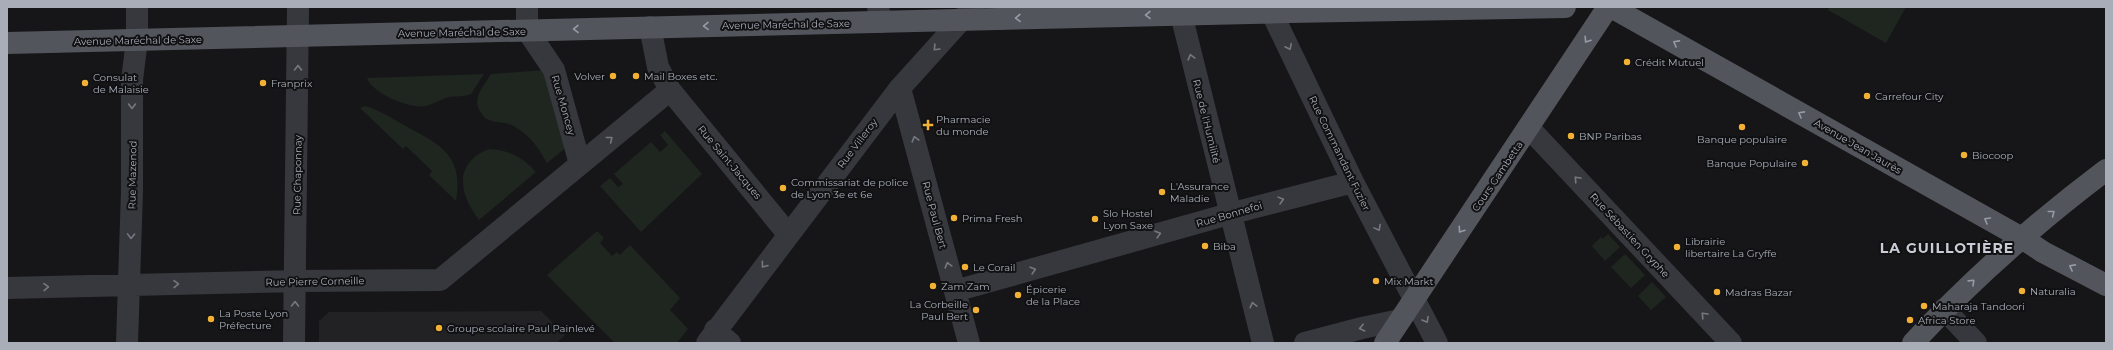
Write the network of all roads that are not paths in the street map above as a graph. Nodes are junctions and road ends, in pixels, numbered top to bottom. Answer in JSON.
{"nodes":[{"id":1,"x":137,"y":7,"type":"edge"},
{"id":2,"x":298,"y":7,"type":"edge"},
{"id":3,"x":527,"y":7,"type":"edge"},
{"id":4,"x":1565,"y":7,"type":"edge"},
{"id":5,"x":1610,"y":7,"type":"edge"},
{"id":6,"x":1270,"y":10,"type":"edge"},
{"id":7,"x":968,"y":13,"type":"edge"},
{"id":8,"x":880,"y":14,"type":"edge"},
{"id":9,"x":1181,"y":14,"type":"junction"},
{"id":10,"x":650,"y":27,"type":"junction"},
{"id":11,"x":527,"y":30,"type":"junction"},
{"id":12,"x":298,"y":36,"type":"junction"},
{"id":13,"x":137,"y":40,"type":"junction"},
{"id":14,"x":7,"y":43,"type":"edge"},
{"id":15,"x":900,"y":88,"type":"junction"},
{"id":16,"x":670,"y":90,"type":"junction"},
{"id":17,"x":1529,"y":128,"type":"junction"},
{"id":18,"x":580,"y":164,"type":"junction"},
{"id":19,"x":2106,"y":170,"type":"edge"},
{"id":20,"x":1353,"y":182,"type":"junction"},
{"id":21,"x":1229,"y":214,"type":"junction"},
{"id":22,"x":788,"y":234,"type":"junction"},
{"id":23,"x":2022,"y":238,"type":"junction"},
{"id":24,"x":296,"y":281,"type":"junction"},
{"id":25,"x":130,"y":285,"type":"junction"},
{"id":26,"x":2106,"y":285,"type":"edge"},
{"id":27,"x":7,"y":288,"type":"edge"},
{"id":28,"x":955,"y":291,"type":"junction"},
{"id":29,"x":1414,"y":299,"type":"junction"},
{"id":30,"x":1944,"y":310,"type":"junction"},
{"id":31,"x":1400,"y":320,"type":"junction"},
{"id":32,"x":717,"y":339,"type":"edge"},
{"id":33,"x":127,"y":343,"type":"edge"},
{"id":34,"x":294,"y":343,"type":"edge"},
{"id":35,"x":969,"y":343,"type":"edge"},
{"id":36,"x":1263,"y":343,"type":"edge"},
{"id":37,"x":1305,"y":343,"type":"edge"},
{"id":38,"x":1385,"y":343,"type":"edge"},
{"id":39,"x":1437,"y":343,"type":"edge"},
{"id":40,"x":1731,"y":343,"type":"edge"},
{"id":41,"x":1913,"y":343,"type":"edge"},
{"id":42,"x":1976,"y":343,"type":"edge"}],
"edges":[{"from":1,"to":13,"type":"street","name":"Rue Mazenod"},
{"from":2,"to":12,"type":"street","name":"Rue Chaponnay"},
{"from":3,"to":11,"type":"street"},
{"from":4,"to":6,"type":"main road","name":"Avenue Maréchal de Saxe"},
{"from":5,"to":17,"type":"main road","name":"Cours Gambetta","one_way":true},
{"from":23,"to":5,"type":"main road","name":"Avenue Jean Jaurès","one_way":true},
{"from":6,"to":9,"type":"main road","name":"Avenue Maréchal de Saxe"},
{"from":6,"to":20,"type":"street","name":"Rue Commandant Fuzier","one_way":true},
{"from":7,"to":8,"type":"main road","name":"Avenue Maréchal de Saxe"},
{"from":9,"to":7,"type":"main road","name":"Avenue Maréchal de Saxe","one_way":true},
{"from":7,"to":15,"type":"street","name":"Rue Villeroy","one_way":true},
{"from":8,"to":10,"type":"main road","name":"Avenue Maréchal de Saxe","one_way":true},
{"from":21,"to":9,"type":"street","name":"Rue de l'Humilité","one_way":true},
{"from":10,"to":11,"type":"main road","name":"Avenue Maréchal de Saxe","one_way":true},
{"from":10,"to":16,"type":"street","name":"Rue Saint-Jacques"},
{"from":11,"to":12,"type":"main road","name":"Avenue Maréchal de Saxe"},
{"from":11,"to":18,"type":"street","name":"Rue Moncey"},
{"from":12,"to":13,"type":"main road","name":"Avenue Maréchal de Saxe"},
{"from":24,"to":12,"type":"street","name":"Rue Chaponnay","one_way":true},
{"from":13,"to":14,"type":"main road","name":"Avenue Maréchal de Saxe"},
{"from":13,"to":25,"type":"street","name":"Rue Mazenod","one_way":true},
{"from":15,"to":22,"type":"street","name":"Rue Villeroy"},
{"from":28,"to":15,"type":"street","name":"Rue Paul Bert","one_way":true},
{"from":18,"to":16,"type":"street","one_way":true},
{"from":16,"to":22,"type":"street","name":"Rue Saint-Jacques"},
{"from":17,"to":29,"type":"main road","name":"Cours Gambetta","one_way":true},
{"from":40,"to":17,"type":"street","name":"Rue Sébastien Gryphe","one_way":true},
{"from":18,"to":24,"type":"street","name":"Rue Pierre Corneille"},
{"from":23,"to":19,"type":"main road","one_way":true},
{"from":21,"to":20,"type":"street","name":"Rue Bonnefoi","one_way":true},
{"from":20,"to":29,"type":"street","name":"Rue Commandant Fuzier","one_way":true},
{"from":28,"to":21,"type":"street","name":"Rue Bonnefoi","one_way":true},
{"from":36,"to":21,"type":"street","name":"Rue de l'Humilité","one_way":true},
{"from":22,"to":32,"type":"street","name":"Rue Villeroy","one_way":true},
{"from":26,"to":23,"type":"main road","name":"Avenue Jean Jaurès","one_way":true},
{"from":30,"to":23,"type":"main road","one_way":true},
{"from":25,"to":24,"type":"street","name":"Rue Pierre Corneille","one_way":true},
{"from":34,"to":24,"type":"street","name":"Rue Chaponnay","one_way":true},
{"from":27,"to":25,"type":"street","name":"Rue Pierre Corneille","one_way":true},
{"from":25,"to":33,"type":"street","name":"Rue Mazenod"},
{"from":28,"to":35,"type":"street","name":"Rue Paul Bert"},
{"from":29,"to":31,"type":"main road","name":"Cours Gambetta"},
{"from":29,"to":39,"type":"street","name":"Rue Commandant Fuzier","one_way":true},
{"from":30,"to":41,"type":"main road"},
{"from":30,"to":42,"type":"street"},
{"from":31,"to":37,"type":"street","one_way":true},
{"from":31,"to":38,"type":"main road","name":"Cours Gambetta"}]}
